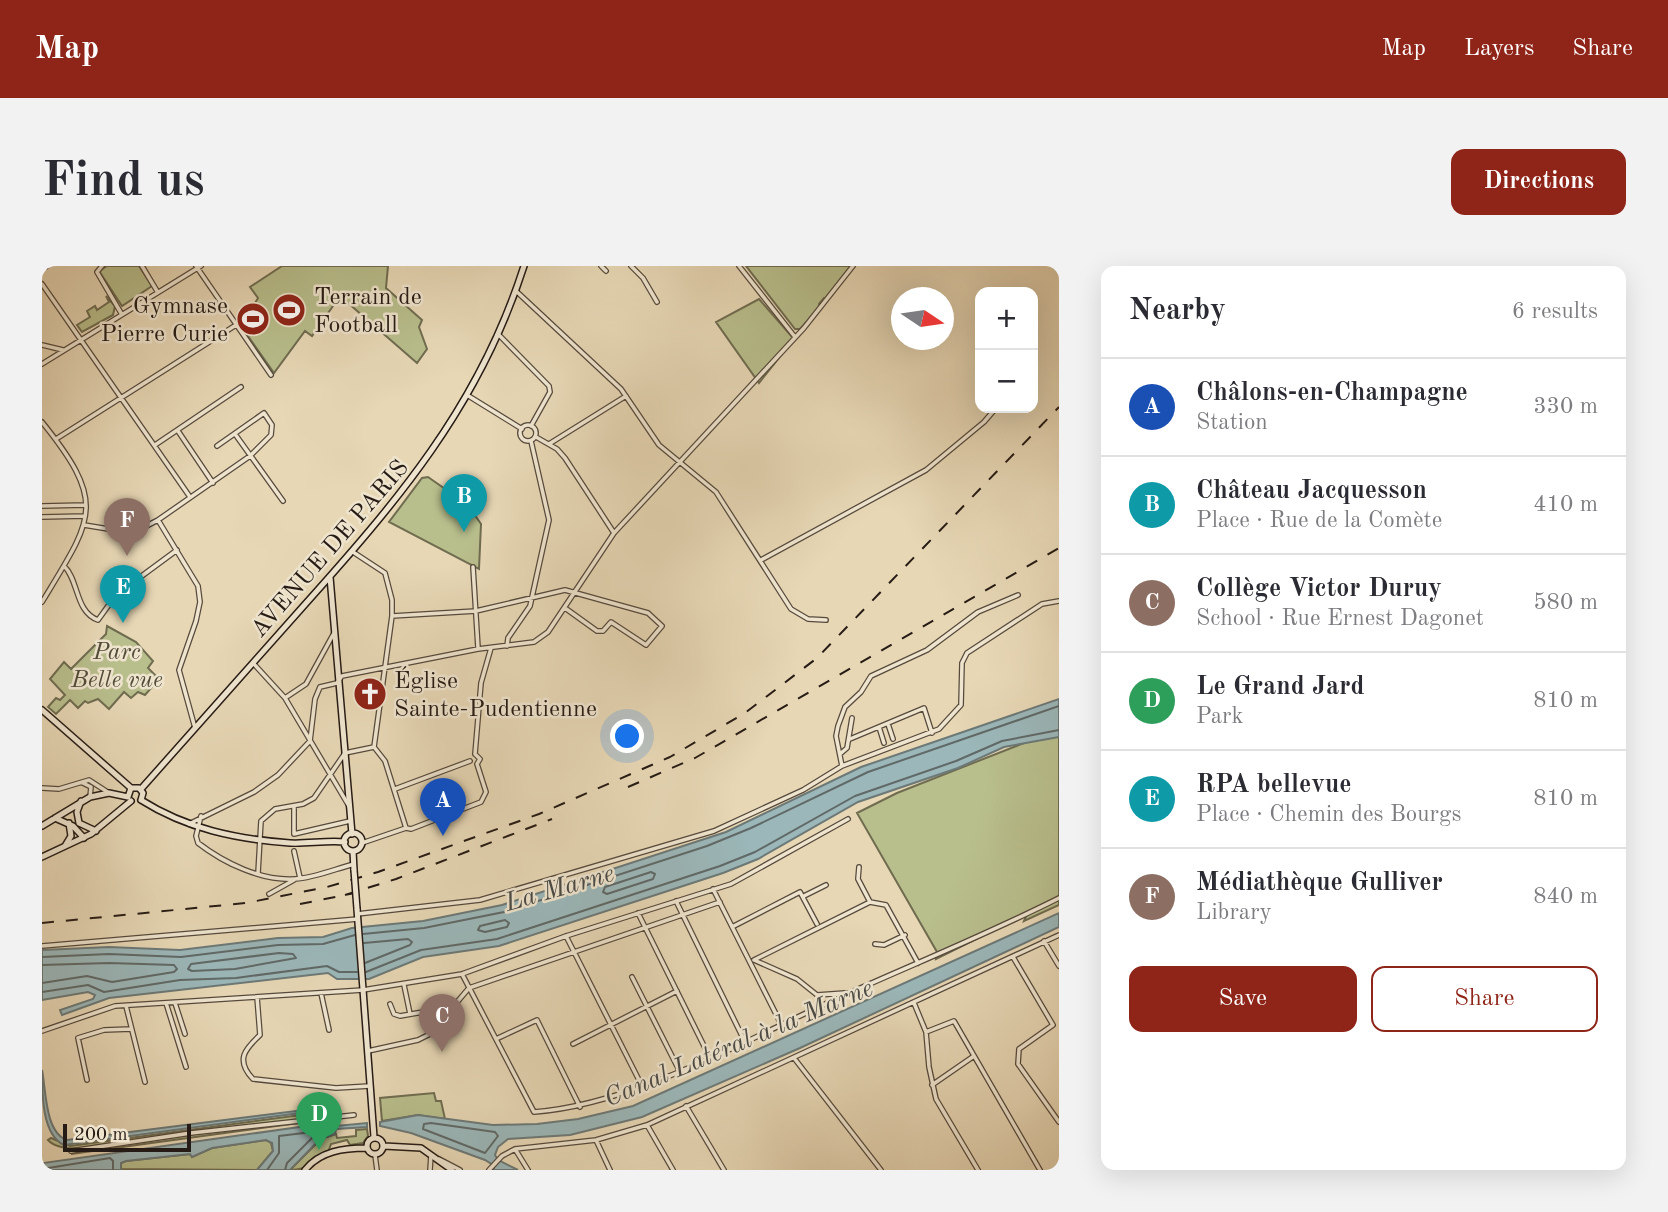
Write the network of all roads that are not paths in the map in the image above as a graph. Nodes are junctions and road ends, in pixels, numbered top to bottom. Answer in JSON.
{"nodes":[{"id":1,"x":102,"y":266,"type":"edge"},
{"id":2,"x":142,"y":266,"type":"edge"},
{"id":3,"x":524,"y":266,"type":"edge"},
{"id":4,"x":601,"y":266,"type":"edge"},
{"id":5,"x":631,"y":266,"type":"edge"},
{"id":6,"x":739,"y":266,"type":"edge"},
{"id":7,"x":853,"y":266,"type":"edge"},
{"id":8,"x":198,"y":267,"type":"edge"},
{"id":9,"x":607,"y":271,"type":"dead end"},
{"id":10,"x":42,"y":284,"type":"edge"},
{"id":11,"x":157,"y":291,"type":"junction"},
{"id":12,"x":516,"y":291,"type":"junction"},
{"id":13,"x":657,"y":302,"type":"dead end"},
{"id":14,"x":121,"y":313,"type":"junction"},
{"id":15,"x":236,"y":325,"type":"junction"},
{"id":16,"x":498,"y":334,"type":"junction"},
{"id":17,"x":795,"y":337,"type":"junction"},
{"id":18,"x":82,"y":339,"type":"junction"},
{"id":19,"x":42,"y":345,"type":"edge"},
{"id":20,"x":63,"y":350,"type":"junction"},
{"id":21,"x":42,"y":363,"type":"edge"},
{"id":22,"x":271,"y":375,"type":"dead end"},
{"id":23,"x":241,"y":387,"type":"dead end"},
{"id":24,"x":467,"y":395,"type":"junction"},
{"id":25,"x":625,"y":396,"type":"junction"},
{"id":26,"x":122,"y":398,"type":"junction"},
{"id":27,"x":992,"y":413,"type":"edge"},
{"id":28,"x":42,"y":422,"type":"edge"},
{"id":29,"x":531,"y":426,"type":"junction"},
{"id":30,"x":522,"y":429,"type":"junction"},
{"id":31,"x":178,"y":431,"type":"junction"},
{"id":32,"x":235,"y":433,"type":"junction"},
{"id":33,"x":536,"y":437,"type":"junction"},
{"id":34,"x":56,"y":439,"type":"junction"},
{"id":35,"x":531,"y":441,"type":"junction"},
{"id":36,"x":549,"y":444,"type":"junction"},
{"id":37,"x":155,"y":445,"type":"junction"},
{"id":38,"x":217,"y":446,"type":"dead end"},
{"id":39,"x":250,"y":456,"type":"junction"},
{"id":40,"x":680,"y":461,"type":"junction"},
{"id":41,"x":213,"y":483,"type":"junction"},
{"id":42,"x":190,"y":497,"type":"junction"},
{"id":43,"x":283,"y":501,"type":"dead end"},
{"id":44,"x":86,"y":505,"type":"junction"},
{"id":45,"x":42,"y":506,"type":"edge"},
{"id":46,"x":86,"y":516,"type":"junction"},
{"id":47,"x":42,"y":517,"type":"edge"},
{"id":48,"x":158,"y":520,"type":"junction"},
{"id":49,"x":84,"y":525,"type":"junction"},
{"id":50,"x":614,"y":533,"type":"junction"},
{"id":51,"x":177,"y":550,"type":"junction"},
{"id":52,"x":353,"y":552,"type":"junction"},
{"id":53,"x":761,"y":561,"type":"junction"},
{"id":54,"x":64,"y":566,"type":"junction"},
{"id":55,"x":473,"y":567,"type":"dead end"},
{"id":56,"x":330,"y":577,"type":"junction"},
{"id":57,"x":573,"y":594,"type":"junction"},
{"id":58,"x":1018,"y":595,"type":"dead end"},
{"id":59,"x":533,"y":597,"type":"junction"},
{"id":60,"x":1059,"y":601,"type":"edge"},
{"id":61,"x":42,"y":602,"type":"edge"},
{"id":62,"x":565,"y":607,"type":"junction"},
{"id":63,"x":476,"y":611,"type":"junction"},
{"id":64,"x":392,"y":616,"type":"junction"},
{"id":65,"x":826,"y":620,"type":"dead end"},
{"id":66,"x":335,"y":631,"type":"junction"},
{"id":67,"x":507,"y":646,"type":"junction"},
{"id":68,"x":491,"y":648,"type":"junction"},
{"id":69,"x":478,"y":649,"type":"junction"},
{"id":70,"x":253,"y":663,"type":"junction"},
{"id":71,"x":385,"y":668,"type":"junction"},
{"id":72,"x":340,"y":678,"type":"junction"},
{"id":73,"x":285,"y":698,"type":"junction"},
{"id":74,"x":42,"y":710,"type":"edge"},
{"id":75,"x":852,"y":718,"type":"dead end"},
{"id":76,"x":888,"y":724,"type":"junction"},
{"id":77,"x":879,"y":727,"type":"junction"},
{"id":78,"x":195,"y":728,"type":"junction"},
{"id":79,"x":932,"y":733,"type":"junction"},
{"id":80,"x":849,"y":739,"type":"junction"},
{"id":81,"x":893,"y":739,"type":"dead end"},
{"id":82,"x":310,"y":741,"type":"junction"},
{"id":83,"x":884,"y":743,"type":"dead end"},
{"id":84,"x":374,"y":747,"type":"junction"},
{"id":85,"x":345,"y":753,"type":"junction"},
{"id":86,"x":475,"y":754,"type":"junction"},
{"id":87,"x":840,"y":754,"type":"junction"},
{"id":88,"x":470,"y":761,"type":"junction"},
{"id":89,"x":477,"y":764,"type":"junction"},
{"id":90,"x":842,"y":766,"type":"junction"},
{"id":91,"x":329,"y":776,"type":"junction"},
{"id":92,"x":81,"y":782,"type":"junction"},
{"id":93,"x":42,"y":788,"type":"edge"},
{"id":94,"x":131,"y":788,"type":"junction"},
{"id":95,"x":141,"y":789,"type":"junction"},
{"id":96,"x":395,"y":789,"type":"junction"},
{"id":97,"x":109,"y":793,"type":"junction"},
{"id":98,"x":90,"y":797,"type":"junction"},
{"id":99,"x":129,"y":799,"type":"junction"},
{"id":100,"x":141,"y":800,"type":"junction"},
{"id":101,"x":81,"y":801,"type":"junction"},
{"id":102,"x":294,"y":806,"type":"junction"},
{"id":103,"x":349,"y":807,"type":"junction"},
{"id":104,"x":201,"y":816,"type":"junction"},
{"id":105,"x":55,"y":818,"type":"junction"},
{"id":106,"x":848,"y":819,"type":"dead end"},
{"id":107,"x":350,"y":821,"type":"junction"},
{"id":108,"x":69,"y":823,"type":"junction"},
{"id":109,"x":187,"y":825,"type":"junction"},
{"id":110,"x":42,"y":826,"type":"edge"},
{"id":111,"x":198,"y":828,"type":"junction"},
{"id":112,"x":406,"y":828,"type":"junction"},
{"id":113,"x":96,"y":831,"type":"junction"},
{"id":114,"x":352,"y":834,"type":"junction"},
{"id":115,"x":84,"y":838,"type":"junction"},
{"id":116,"x":259,"y":839,"type":"junction"},
{"id":117,"x":345,"y":842,"type":"junction"},
{"id":118,"x":362,"y":843,"type":"junction"},
{"id":119,"x":63,"y":848,"type":"junction"},
{"id":120,"x":294,"y":851,"type":"dead end"},
{"id":121,"x":353,"y":851,"type":"junction"},
{"id":122,"x":43,"y":856,"type":"edge"},
{"id":123,"x":354,"y":867,"type":"junction"},
{"id":124,"x":859,"y":867,"type":"dead end"},
{"id":125,"x":258,"y":873,"type":"junction"},
{"id":126,"x":300,"y":878,"type":"junction"},
{"id":127,"x":294,"y":880,"type":"junction"},
{"id":128,"x":826,"y":885,"type":"dead end"},
{"id":129,"x":713,"y":889,"type":"junction"},
{"id":130,"x":269,"y":894,"type":"dead end"},
{"id":131,"x":804,"y":896,"type":"junction"},
{"id":132,"x":1059,"y":898,"type":"edge"},
{"id":133,"x":676,"y":901,"type":"junction"},
{"id":134,"x":720,"y":902,"type":"junction"},
{"id":135,"x":870,"y":902,"type":"junction"},
{"id":136,"x":638,"y":913,"type":"junction"},
{"id":137,"x":682,"y":915,"type":"junction"},
{"id":138,"x":358,"y":917,"type":"junction"},
{"id":139,"x":817,"y":924,"type":"dead end"},
{"id":140,"x":645,"y":927,"type":"junction"},
{"id":141,"x":732,"y":927,"type":"junction"},
{"id":142,"x":1059,"y":934,"type":"edge"},
{"id":143,"x":905,"y":935,"type":"junction"},
{"id":144,"x":566,"y":936,"type":"junction"},
{"id":145,"x":1044,"y":942,"type":"junction"},
{"id":146,"x":875,"y":944,"type":"dead end"},
{"id":147,"x":42,"y":946,"type":"edge"},
{"id":148,"x":573,"y":951,"type":"junction"},
{"id":149,"x":747,"y":957,"type":"junction"},
{"id":150,"x":1013,"y":957,"type":"junction"},
{"id":151,"x":754,"y":960,"type":"junction"},
{"id":152,"x":918,"y":963,"type":"junction"},
{"id":153,"x":1059,"y":966,"type":"edge"},
{"id":154,"x":462,"y":974,"type":"junction"},
{"id":155,"x":632,"y":977,"type":"dead end"},
{"id":156,"x":404,"y":985,"type":"junction"},
{"id":157,"x":469,"y":988,"type":"junction"},
{"id":158,"x":363,"y":989,"type":"junction"},
{"id":159,"x":677,"y":991,"type":"junction"},
{"id":160,"x":850,"y":992,"type":"junction"},
{"id":161,"x":321,"y":993,"type":"junction"},
{"id":162,"x":257,"y":997,"type":"junction"},
{"id":163,"x":166,"y":1003,"type":"junction"},
{"id":164,"x":175,"y":1003,"type":"junction"},
{"id":165,"x":914,"y":1003,"type":"junction"},
{"id":166,"x":390,"y":1004,"type":"dead end"},
{"id":167,"x":126,"y":1006,"type":"junction"},
{"id":168,"x":454,"y":1006,"type":"junction"},
{"id":169,"x":647,"y":1007,"type":"junction"},
{"id":170,"x":410,"y":1014,"type":"junction"},
{"id":171,"x":781,"y":1024,"type":"junction"},
{"id":172,"x":611,"y":1025,"type":"junction"},
{"id":173,"x":1056,"y":1025,"type":"edge"},
{"id":174,"x":131,"y":1029,"type":"junction"},
{"id":175,"x":329,"y":1030,"type":"dead end"},
{"id":176,"x":42,"y":1031,"type":"edge"},
{"id":177,"x":926,"y":1032,"type":"junction"},
{"id":178,"x":185,"y":1034,"type":"dead end"},
{"id":179,"x":496,"y":1039,"type":"junction"},
{"id":180,"x":744,"y":1040,"type":"junction"},
{"id":181,"x":573,"y":1044,"type":"dead end"},
{"id":182,"x":368,"y":1051,"type":"junction"},
{"id":183,"x":709,"y":1056,"type":"junction"},
{"id":184,"x":974,"y":1056,"type":"junction"},
{"id":185,"x":794,"y":1058,"type":"junction"},
{"id":186,"x":186,"y":1067,"type":"dead end"},
{"id":187,"x":679,"y":1070,"type":"junction"},
{"id":188,"x":87,"y":1080,"type":"dead end"},
{"id":189,"x":145,"y":1082,"type":"dead end"},
{"id":190,"x":932,"y":1085,"type":"junction"},
{"id":191,"x":370,"y":1086,"type":"junction"},
{"id":192,"x":642,"y":1086,"type":"junction"},
{"id":193,"x":687,"y":1106,"type":"junction"},
{"id":194,"x":580,"y":1107,"type":"junction"},
{"id":195,"x":354,"y":1115,"type":"dead end"},
{"id":196,"x":1059,"y":1122,"type":"edge"},
{"id":197,"x":647,"y":1125,"type":"junction"},
{"id":198,"x":374,"y":1135,"type":"junction"},
{"id":199,"x":596,"y":1140,"type":"junction"},
{"id":200,"x":384,"y":1146,"type":"junction"},
{"id":201,"x":367,"y":1147,"type":"junction"},
{"id":202,"x":515,"y":1149,"type":"junction"},
{"id":203,"x":71,"y":1151,"type":"dead end"},
{"id":204,"x":432,"y":1153,"type":"junction"},
{"id":205,"x":375,"y":1154,"type":"junction"},
{"id":206,"x":439,"y":1158,"type":"junction"},
{"id":207,"x":305,"y":1170,"type":"edge"},
{"id":208,"x":377,"y":1170,"type":"edge"},
{"id":209,"x":430,"y":1170,"type":"edge"},
{"id":210,"x":452,"y":1170,"type":"edge"},
{"id":211,"x":460,"y":1170,"type":"edge"},
{"id":212,"x":489,"y":1170,"type":"edge"},
{"id":213,"x":528,"y":1170,"type":"edge"},
{"id":214,"x":610,"y":1170,"type":"edge"},
{"id":215,"x":673,"y":1170,"type":"edge"},
{"id":216,"x":724,"y":1170,"type":"edge"},
{"id":217,"x":881,"y":1170,"type":"edge"},
{"id":218,"x":978,"y":1170,"type":"edge"},
{"id":219,"x":1040,"y":1170,"type":"edge"}],
"edges":[{"from":1,"to":14,"type":"street"},
{"from":2,"to":11,"type":"street"},
{"from":3,"to":12,"type":"main road","name":"AVENUE DE PARIS"},
{"from":4,"to":9,"type":"street"},
{"from":5,"to":13,"type":"street"},
{"from":6,"to":17,"type":"street"},
{"from":7,"to":17,"type":"street"},
{"from":8,"to":11,"type":"street"},
{"from":8,"to":15,"type":"street"},
{"from":10,"to":18,"type":"street"},
{"from":11,"to":14,"type":"street"},
{"from":12,"to":16,"type":"main road","name":"AVENUE DE PARIS"},
{"from":12,"to":25,"type":"street"},
{"from":14,"to":18,"type":"street"},
{"from":15,"to":22,"type":"street"},
{"from":15,"to":26,"type":"street"},
{"from":16,"to":24,"type":"main road","name":"AVENUE DE PARIS"},
{"from":16,"to":29,"type":"street"},
{"from":17,"to":40,"type":"street"},
{"from":18,"to":20,"type":"street"},
{"from":18,"to":26,"type":"street"},
{"from":19,"to":20,"type":"street"},
{"from":20,"to":21,"type":"street"},
{"from":23,"to":31,"type":"street"},
{"from":24,"to":30,"type":"street"},
{"from":24,"to":52,"type":"main road","name":"AVENUE DE PARIS"},
{"from":25,"to":36,"type":"street"},
{"from":25,"to":40,"type":"street"},
{"from":26,"to":34,"type":"street"},
{"from":26,"to":37,"type":"street"},
{"from":27,"to":53,"type":"street"},
{"from":28,"to":34,"type":"street"},
{"from":29,"to":30,"type":"street"},
{"from":29,"to":33,"type":"street"},
{"from":30,"to":35,"type":"street"},
{"from":31,"to":37,"type":"street"},
{"from":31,"to":41,"type":"street"},
{"from":32,"to":38,"type":"street"},
{"from":32,"to":39,"type":"street"},
{"from":32,"to":39,"type":"street"},
{"from":33,"to":35,"type":"street"},
{"from":33,"to":36,"type":"street"},
{"from":34,"to":44,"type":"street"},
{"from":35,"to":59,"type":"street"},
{"from":36,"to":50,"type":"street"},
{"from":37,"to":42,"type":"street"},
{"from":39,"to":41,"type":"street"},
{"from":39,"to":43,"type":"street"},
{"from":40,"to":50,"type":"street"},
{"from":40,"to":53,"type":"street"},
{"from":41,"to":42,"type":"street"},
{"from":42,"to":48,"type":"street"},
{"from":44,"to":45,"type":"street"},
{"from":44,"to":46,"type":"street"},
{"from":46,"to":47,"type":"street"},
{"from":46,"to":49,"type":"street"},
{"from":48,"to":49,"type":"street"},
{"from":48,"to":51,"type":"street"},
{"from":49,"to":54,"type":"street"},
{"from":50,"to":57,"type":"street"},
{"from":51,"to":54,"type":"street"},
{"from":51,"to":78,"type":"street"},
{"from":52,"to":56,"type":"main road","name":"AVENUE DE PARIS"},
{"from":52,"to":64,"type":"street"},
{"from":53,"to":65,"type":"street"},
{"from":54,"to":61,"type":"street"},
{"from":55,"to":63,"type":"street"},
{"from":56,"to":66,"type":"main road"},
{"from":56,"to":70,"type":"main road","name":"AVENUE DE PARIS"},
{"from":57,"to":59,"type":"street"},
{"from":57,"to":62,"type":"street"},
{"from":57,"to":62,"type":"street"},
{"from":58,"to":87,"type":"street"},
{"from":59,"to":63,"type":"street"},
{"from":59,"to":67,"type":"street"},
{"from":60,"to":79,"type":"street"},
{"from":62,"to":67,"type":"street"},
{"from":63,"to":64,"type":"street"},
{"from":63,"to":69,"type":"street"},
{"from":64,"to":71,"type":"street"},
{"from":66,"to":72,"type":"main road"},
{"from":66,"to":73,"type":"street"},
{"from":67,"to":68,"type":"street"},
{"from":68,"to":69,"type":"street"},
{"from":68,"to":86,"type":"street"},
{"from":69,"to":71,"type":"street"},
{"from":70,"to":73,"type":"street"},
{"from":70,"to":78,"type":"main road","name":"AVENUE DE PARIS"},
{"from":71,"to":72,"type":"street"},
{"from":71,"to":84,"type":"street"},
{"from":72,"to":82,"type":"street"},
{"from":72,"to":85,"type":"main road"},
{"from":73,"to":82,"type":"street"},
{"from":74,"to":94,"type":"main road"},
{"from":75,"to":80,"type":"street"},
{"from":76,"to":77,"type":"street"},
{"from":76,"to":79,"type":"street"},
{"from":76,"to":81,"type":"street"},
{"from":77,"to":80,"type":"street"},
{"from":77,"to":83,"type":"street"},
{"from":78,"to":95,"type":"main road","name":"AVENUE DE PARIS"},
{"from":79,"to":90,"type":"street"},
{"from":80,"to":87,"type":"street"},
{"from":82,"to":91,"type":"street"},
{"from":82,"to":104,"type":"street"},
{"from":84,"to":85,"type":"street"},
{"from":84,"to":96,"type":"street"},
{"from":85,"to":91,"type":"street"},
{"from":85,"to":103,"type":"main road"},
{"from":86,"to":88,"type":"street"},
{"from":86,"to":89,"type":"street"},
{"from":87,"to":90,"type":"street"},
{"from":88,"to":89,"type":"street"},
{"from":88,"to":96,"type":"street"},
{"from":89,"to":112,"type":"street"},
{"from":90,"to":138,"type":"street"},
{"from":91,"to":102,"type":"street"},
{"from":91,"to":103,"type":"street"},
{"from":92,"to":93,"type":"street"},
{"from":92,"to":97,"type":"street"},
{"from":92,"to":98,"type":"street"},
{"from":94,"to":95,"type":"main road"},
{"from":94,"to":99,"type":"main road"},
{"from":95,"to":100,"type":"main road"},
{"from":96,"to":112,"type":"street"},
{"from":97,"to":98,"type":"main road"},
{"from":97,"to":99,"type":"main road"},
{"from":98,"to":101,"type":"main road"},
{"from":99,"to":100,"type":"main road"},
{"from":99,"to":113,"type":"main road"},
{"from":100,"to":109,"type":"main road"},
{"from":101,"to":105,"type":"main road"},
{"from":101,"to":113,"type":"main road"},
{"from":102,"to":107,"type":"street"},
{"from":102,"to":116,"type":"street"},
{"from":103,"to":107,"type":"main road"},
{"from":104,"to":109,"type":"street"},
{"from":104,"to":111,"type":"street"},
{"from":105,"to":108,"type":"main road"},
{"from":105,"to":110,"type":"main road"},
{"from":106,"to":129,"type":"street"},
{"from":107,"to":114,"type":"main road"},
{"from":108,"to":115,"type":"main road"},
{"from":108,"to":119,"type":"main road"},
{"from":109,"to":111,"type":"main road"},
{"from":111,"to":116,"type":"main road"},
{"from":111,"to":125,"type":"street"},
{"from":112,"to":118,"type":"street"},
{"from":113,"to":115,"type":"main road"},
{"from":114,"to":117,"type":"main road"},
{"from":114,"to":118,"type":"main road"},
{"from":115,"to":119,"type":"main road"},
{"from":116,"to":117,"type":"main road"},
{"from":116,"to":125,"type":"street"},
{"from":117,"to":121,"type":"main road"},
{"from":118,"to":121,"type":"main road"},
{"from":119,"to":122,"type":"main road"},
{"from":120,"to":126,"type":"street"},
{"from":121,"to":123,"type":"main road"},
{"from":123,"to":126,"type":"street"},
{"from":123,"to":138,"type":"main road","bridge":true},
{"from":124,"to":135,"type":"street"},
{"from":125,"to":127,"type":"street"},
{"from":126,"to":127,"type":"street"},
{"from":127,"to":130,"type":"street"},
{"from":128,"to":131,"type":"street"},
{"from":129,"to":133,"type":"street"},
{"from":129,"to":134,"type":"street"},
{"from":131,"to":139,"type":"street"},
{"from":131,"to":141,"type":"street"},
{"from":132,"to":152,"type":"street"},
{"from":133,"to":136,"type":"street"},
{"from":133,"to":137,"type":"street"},
{"from":134,"to":137,"type":"street"},
{"from":134,"to":141,"type":"street"},
{"from":135,"to":143,"type":"street"},
{"from":135,"to":151,"type":"street"},
{"from":136,"to":140,"type":"street"},
{"from":136,"to":144,"type":"street"},
{"from":137,"to":140,"type":"street"},
{"from":137,"to":180,"type":"street"},
{"from":138,"to":147,"type":"street"},
{"from":138,"to":158,"type":"main road"},
{"from":140,"to":148,"type":"street"},
{"from":140,"to":159,"type":"street"},
{"from":141,"to":149,"type":"street"},
{"from":142,"to":145,"type":"street"},
{"from":143,"to":146,"type":"street"},
{"from":143,"to":152,"type":"street"},
{"from":144,"to":148,"type":"street"},
{"from":144,"to":154,"type":"street"},
{"from":145,"to":150,"type":"street"},
{"from":145,"to":153,"type":"street"},
{"from":148,"to":157,"type":"street"},
{"from":148,"to":172,"type":"street"},
{"from":149,"to":151,"type":"street"},
{"from":149,"to":171,"type":"street"},
{"from":150,"to":165,"type":"street"},
{"from":150,"to":173,"type":"street"},
{"from":151,"to":160,"type":"street"},
{"from":152,"to":160,"type":"street"},
{"from":154,"to":156,"type":"street"},
{"from":154,"to":157,"type":"street"},
{"from":155,"to":169,"type":"street"},
{"from":156,"to":158,"type":"street"},
{"from":156,"to":170,"type":"street"},
{"from":157,"to":168,"type":"street"},
{"from":157,"to":179,"type":"street"},
{"from":158,"to":161,"type":"street"},
{"from":158,"to":182,"type":"main road"},
{"from":159,"to":169,"type":"street"},
{"from":159,"to":183,"type":"street"},
{"from":160,"to":171,"type":"street"},
{"from":161,"to":162,"type":"street"},
{"from":161,"to":175,"type":"street"},
{"from":162,"to":164,"type":"street"},
{"from":162,"to":191,"type":"street"},
{"from":163,"to":164,"type":"street"},
{"from":163,"to":167,"type":"street"},
{"from":163,"to":186,"type":"street"},
{"from":164,"to":178,"type":"street"},
{"from":165,"to":177,"type":"street"},
{"from":165,"to":185,"type":"street"},
{"from":166,"to":170,"type":"street"},
{"from":167,"to":174,"type":"street"},
{"from":167,"to":176,"type":"street"},
{"from":168,"to":170,"type":"street"},
{"from":168,"to":182,"type":"street"},
{"from":169,"to":172,"type":"street"},
{"from":169,"to":187,"type":"street"},
{"from":171,"to":180,"type":"street"},
{"from":172,"to":181,"type":"street"},
{"from":172,"to":192,"type":"street"},
{"from":173,"to":196,"type":"street"},
{"from":174,"to":188,"type":"street"},
{"from":174,"to":189,"type":"street"},
{"from":177,"to":184,"type":"street"},
{"from":177,"to":190,"type":"street"},
{"from":179,"to":194,"type":"street"},
{"from":179,"to":194,"type":"street"},
{"from":180,"to":183,"type":"street"},
{"from":182,"to":191,"type":"main road"},
{"from":183,"to":187,"type":"street"},
{"from":184,"to":190,"type":"street"},
{"from":184,"to":219,"type":"street"},
{"from":185,"to":193,"type":"street"},
{"from":185,"to":217,"type":"street"},
{"from":187,"to":192,"type":"street"},
{"from":190,"to":218,"type":"street"},
{"from":191,"to":198,"type":"main road"},
{"from":192,"to":194,"type":"street"},
{"from":193,"to":197,"type":"street"},
{"from":193,"to":216,"type":"street"},
{"from":195,"to":203,"type":"street"},
{"from":197,"to":199,"type":"street"},
{"from":197,"to":215,"type":"street"},
{"from":198,"to":200,"type":"main road"},
{"from":198,"to":201,"type":"main road"},
{"from":199,"to":202,"type":"street"},
{"from":199,"to":214,"type":"street"},
{"from":200,"to":204,"type":"main road"},
{"from":200,"to":205,"type":"main road"},
{"from":201,"to":205,"type":"main road"},
{"from":201,"to":207,"type":"main road"},
{"from":202,"to":212,"type":"street"},
{"from":202,"to":213,"type":"street"},
{"from":204,"to":206,"type":"main road"},
{"from":204,"to":209,"type":"street"},
{"from":205,"to":208,"type":"street"},
{"from":206,"to":210,"type":"main road"},
{"from":206,"to":211,"type":"street"}]}
